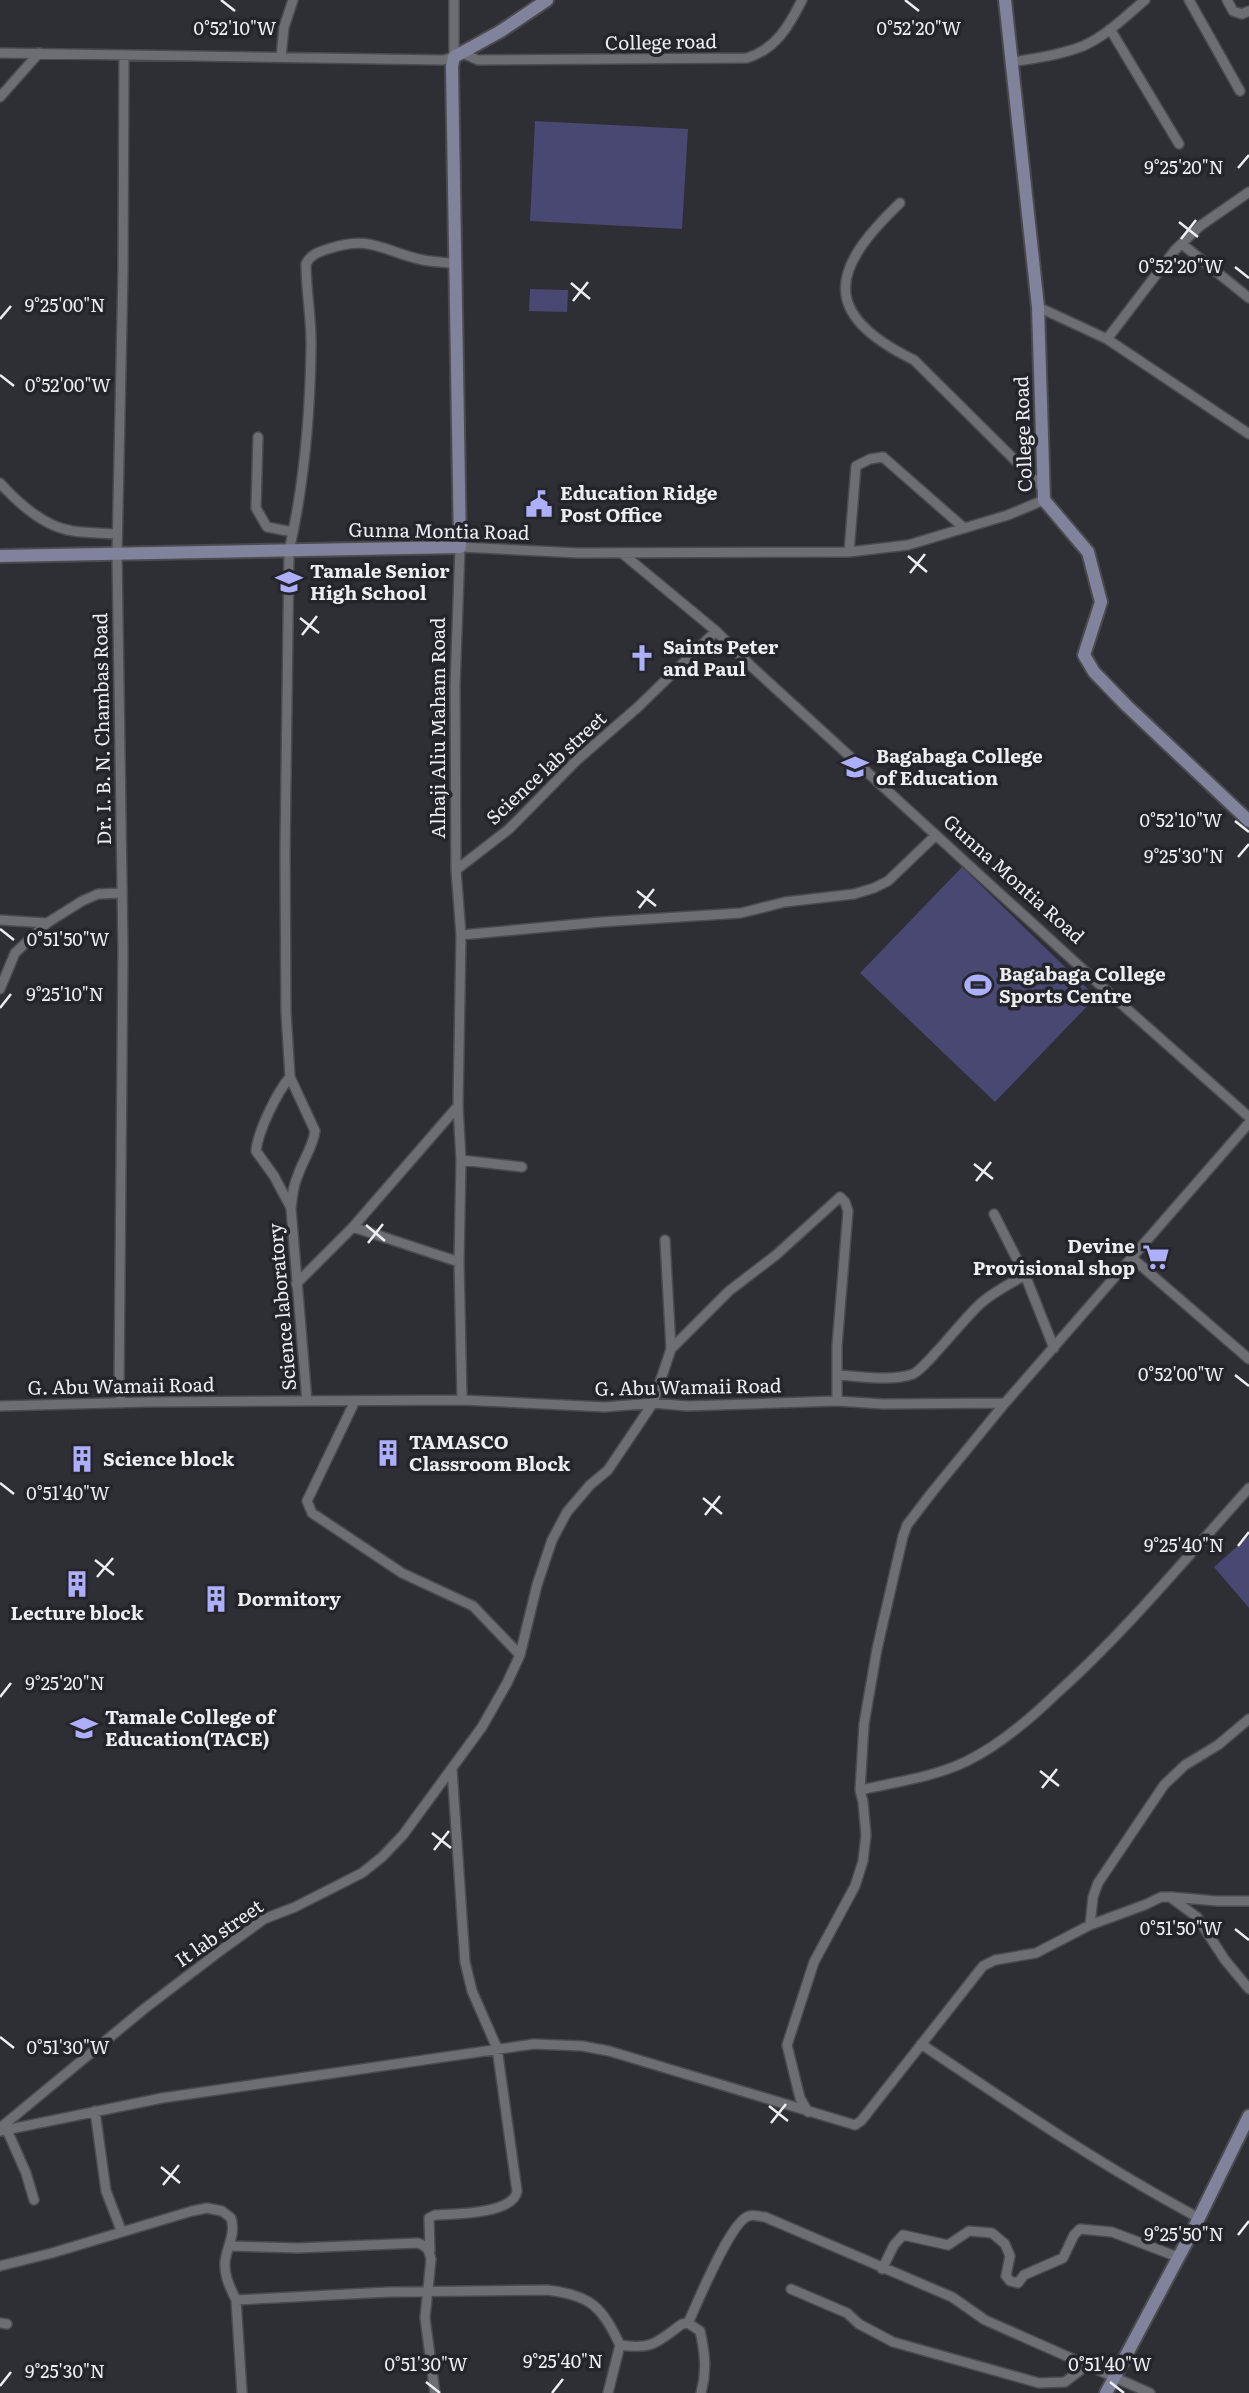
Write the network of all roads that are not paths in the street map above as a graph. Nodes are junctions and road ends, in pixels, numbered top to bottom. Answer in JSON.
{"nodes":[{"id":1,"x":293,"y":0,"type":"edge"},
{"id":2,"x":454,"y":0,"type":"edge"},
{"id":3,"x":547,"y":0,"type":"edge"},
{"id":4,"x":802,"y":0,"type":"edge"},
{"id":5,"x":1005,"y":0,"type":"edge"},
{"id":6,"x":1145,"y":0,"type":"edge"},
{"id":7,"x":1189,"y":0,"type":"edge"},
{"id":8,"x":1227,"y":0,"type":"edge"},
{"id":9,"x":1249,"y":11,"type":"edge"},
{"id":10,"x":1110,"y":29,"type":"junction"},
{"id":11,"x":0,"y":53,"type":"edge"},
{"id":12,"x":39,"y":53,"type":"junction"},
{"id":13,"x":124,"y":55,"type":"junction"},
{"id":14,"x":458,"y":55,"type":"junction"},
{"id":15,"x":281,"y":57,"type":"junction"},
{"id":16,"x":1012,"y":62,"type":"junction"},
{"id":17,"x":1240,"y":91,"type":"dead end"},
{"id":18,"x":0,"y":97,"type":"edge"},
{"id":19,"x":1179,"y":144,"type":"dead end"},
{"id":20,"x":1249,"y":192,"type":"edge"},
{"id":21,"x":900,"y":203,"type":"dead end"},
{"id":22,"x":1182,"y":244,"type":"junction"},
{"id":23,"x":456,"y":264,"type":"junction"},
{"id":24,"x":1249,"y":298,"type":"edge"},
{"id":25,"x":1038,"y":307,"type":"junction"},
{"id":26,"x":1107,"y":339,"type":"junction"},
{"id":27,"x":1249,"y":434,"type":"edge"},
{"id":28,"x":258,"y":438,"type":"dead end"},
{"id":29,"x":0,"y":483,"type":"edge"},
{"id":30,"x":1044,"y":495,"type":"junction"},
{"id":31,"x":964,"y":528,"type":"junction"},
{"id":32,"x":293,"y":532,"type":"junction"},
{"id":33,"x":117,"y":534,"type":"junction"},
{"id":34,"x":460,"y":547,"type":"junction"},
{"id":35,"x":289,"y":551,"type":"junction"},
{"id":36,"x":849,"y":552,"type":"junction"},
{"id":37,"x":117,"y":554,"type":"junction"},
{"id":38,"x":623,"y":554,"type":"junction"},
{"id":39,"x":0,"y":556,"type":"edge"},
{"id":40,"x":716,"y":631,"type":"junction"},
{"id":41,"x":1249,"y":821,"type":"edge"},
{"id":42,"x":936,"y":835,"type":"junction"},
{"id":43,"x":456,"y":870,"type":"junction"},
{"id":44,"x":122,"y":893,"type":"junction"},
{"id":45,"x":0,"y":920,"type":"edge"},
{"id":46,"x":47,"y":923,"type":"junction"},
{"id":47,"x":461,"y":935,"type":"junction"},
{"id":48,"x":0,"y":989,"type":"edge"},
{"id":49,"x":290,"y":1077,"type":"junction"},
{"id":50,"x":458,"y":1106,"type":"junction"},
{"id":51,"x":1249,"y":1117,"type":"edge"},
{"id":52,"x":1249,"y":1123,"type":"edge"},
{"id":53,"x":461,"y":1160,"type":"junction"},
{"id":54,"x":522,"y":1167,"type":"dead end"},
{"id":55,"x":291,"y":1209,"type":"junction"},
{"id":56,"x":994,"y":1214,"type":"dead end"},
{"id":57,"x":353,"y":1227,"type":"junction"},
{"id":58,"x":665,"y":1240,"type":"dead end"},
{"id":59,"x":1131,"y":1257,"type":"junction"},
{"id":60,"x":459,"y":1262,"type":"junction"},
{"id":61,"x":1025,"y":1275,"type":"junction"},
{"id":62,"x":296,"y":1284,"type":"junction"},
{"id":63,"x":1054,"y":1348,"type":"junction"},
{"id":64,"x":671,"y":1349,"type":"junction"},
{"id":65,"x":1249,"y":1359,"type":"edge"},
{"id":66,"x":837,"y":1375,"type":"junction"},
{"id":67,"x":462,"y":1400,"type":"junction"},
{"id":68,"x":307,"y":1401,"type":"junction"},
{"id":69,"x":355,"y":1401,"type":"junction"},
{"id":70,"x":837,"y":1401,"type":"junction"},
{"id":71,"x":121,"y":1403,"type":"junction"},
{"id":72,"x":653,"y":1403,"type":"junction"},
{"id":73,"x":1005,"y":1404,"type":"junction"},
{"id":74,"x":0,"y":1406,"type":"edge"},
{"id":75,"x":1249,"y":1488,"type":"edge"},
{"id":76,"x":520,"y":1655,"type":"junction"},
{"id":77,"x":1249,"y":1719,"type":"edge"},
{"id":78,"x":452,"y":1769,"type":"junction"},
{"id":79,"x":860,"y":1790,"type":"junction"},
{"id":80,"x":1170,"y":1897,"type":"junction"},
{"id":81,"x":1249,"y":1901,"type":"edge"},
{"id":82,"x":1090,"y":1925,"type":"junction"},
{"id":83,"x":1249,"y":1989,"type":"edge"},
{"id":84,"x":921,"y":2044,"type":"junction"},
{"id":85,"x":497,"y":2048,"type":"junction"},
{"id":86,"x":95,"y":2111,"type":"junction"},
{"id":87,"x":808,"y":2112,"type":"junction"},
{"id":88,"x":1249,"y":2116,"type":"edge"},
{"id":89,"x":2,"y":2130,"type":"edge"},
{"id":90,"x":34,"y":2200,"type":"dead end"},
{"id":91,"x":1199,"y":2218,"type":"junction"},
{"id":92,"x":121,"y":2230,"type":"junction"},
{"id":93,"x":230,"y":2246,"type":"junction"},
{"id":94,"x":430,"y":2251,"type":"junction"},
{"id":95,"x":1178,"y":2257,"type":"junction"},
{"id":96,"x":0,"y":2266,"type":"edge"},
{"id":97,"x":882,"y":2269,"type":"junction"},
{"id":98,"x":791,"y":2289,"type":"dead end"},
{"id":99,"x":428,"y":2293,"type":"junction"},
{"id":100,"x":236,"y":2300,"type":"junction"},
{"id":101,"x":688,"y":2323,"type":"junction"},
{"id":102,"x":620,"y":2345,"type":"junction"},
{"id":103,"x":1087,"y":2365,"type":"junction"},
{"id":104,"x":1115,"y":2376,"type":"junction"},
{"id":105,"x":242,"y":2393,"type":"edge"},
{"id":106,"x":435,"y":2393,"type":"edge"},
{"id":107,"x":608,"y":2393,"type":"edge"},
{"id":108,"x":701,"y":2393,"type":"edge"},
{"id":109,"x":1106,"y":2393,"type":"edge"},
{"id":110,"x":1150,"y":2393,"type":"edge"}],
"edges":[{"from":1,"to":15,"type":"street"},
{"from":2,"to":14,"type":"street"},
{"from":3,"to":14,"type":"street"},
{"from":4,"to":14,"type":"street","name":"College road"},
{"from":5,"to":16,"type":"street","name":"College Road"},
{"from":6,"to":10,"type":"street"},
{"from":7,"to":17,"type":"street"},
{"from":8,"to":9,"type":"street"},
{"from":10,"to":16,"type":"street"},
{"from":10,"to":19,"type":"street"},
{"from":11,"to":12,"type":"street","name":"College road"},
{"from":12,"to":13,"type":"street","name":"College road"},
{"from":12,"to":18,"type":"street"},
{"from":13,"to":15,"type":"street","name":"College road"},
{"from":13,"to":33,"type":"street","name":"Dr. I. B. N. Chambas Road"},
{"from":14,"to":15,"type":"street","name":"College road"},
{"from":14,"to":23,"type":"street","name":"Alhaji Aliu Maham Road"},
{"from":16,"to":25,"type":"street","name":"College Road"},
{"from":20,"to":22,"type":"street"},
{"from":21,"to":30,"type":"street"},
{"from":22,"to":24,"type":"street"},
{"from":22,"to":26,"type":"street"},
{"from":23,"to":32,"type":"street"},
{"from":23,"to":34,"type":"street","name":"Alhaji Aliu Maham Road"},
{"from":25,"to":26,"type":"street"},
{"from":25,"to":30,"type":"street","name":"College Road"},
{"from":26,"to":27,"type":"street"},
{"from":28,"to":32,"type":"street"},
{"from":29,"to":33,"type":"street"},
{"from":30,"to":31,"type":"street"},
{"from":30,"to":41,"type":"street","name":"College Road"},
{"from":31,"to":36,"type":"street"},
{"from":31,"to":36,"type":"street"},
{"from":32,"to":35,"type":"street"},
{"from":33,"to":37,"type":"street","name":"Dr. I. B. N. Chambas Road"},
{"from":34,"to":35,"type":"street","name":"Gunna Montia Road"},
{"from":34,"to":38,"type":"street","name":"Gunna Montia Road"},
{"from":34,"to":43,"type":"street","name":"Alhaji Aliu Maham Road"},
{"from":35,"to":37,"type":"street","name":"Gunna Montia Road"},
{"from":35,"to":49,"type":"street"},
{"from":36,"to":38,"type":"street"},
{"from":37,"to":39,"type":"street","name":"Gunna Montia Road"},
{"from":37,"to":44,"type":"street","name":"Dr. I. B. N. Chambas Road"},
{"from":38,"to":40,"type":"street","name":"Gunna Montia Road"},
{"from":40,"to":42,"type":"street","name":"Gunna Montia Road"},
{"from":40,"to":43,"type":"street","name":"Science lab street"},
{"from":42,"to":47,"type":"street"},
{"from":42,"to":51,"type":"street","name":"Gunna Montia Road"},
{"from":43,"to":47,"type":"street","name":"Alhaji Aliu Maham Road"},
{"from":44,"to":46,"type":"street"},
{"from":44,"to":71,"type":"street","name":"Dr. I. B. N. Chambas Road"},
{"from":45,"to":46,"type":"street"},
{"from":46,"to":48,"type":"street"},
{"from":47,"to":50,"type":"street","name":"Alhaji Aliu Maham Road"},
{"from":49,"to":55,"type":"street"},
{"from":49,"to":55,"type":"street"},
{"from":50,"to":53,"type":"street","name":"Alhaji Aliu Maham Road"},
{"from":50,"to":57,"type":"street"},
{"from":52,"to":59,"type":"street"},
{"from":53,"to":54,"type":"street"},
{"from":53,"to":60,"type":"street","name":"Alhaji Aliu Maham Road"},
{"from":55,"to":62,"type":"street","name":"Science laboratory"},
{"from":56,"to":61,"type":"street"},
{"from":57,"to":60,"type":"street"},
{"from":57,"to":62,"type":"street"},
{"from":58,"to":64,"type":"street"},
{"from":59,"to":63,"type":"street"},
{"from":59,"to":65,"type":"street"},
{"from":60,"to":67,"type":"street","name":"Alhaji Aliu Maham Road"},
{"from":61,"to":63,"type":"street"},
{"from":61,"to":66,"type":"street"},
{"from":62,"to":68,"type":"street","name":"Science laboratory"},
{"from":63,"to":73,"type":"street"},
{"from":64,"to":66,"type":"street"},
{"from":64,"to":72,"type":"street","name":"It lab street"},
{"from":66,"to":70,"type":"street"},
{"from":67,"to":69,"type":"street","name":"G. Abu Wamaii Road"},
{"from":67,"to":72,"type":"street","name":"G. Abu Wamaii Road"},
{"from":68,"to":69,"type":"street","name":"G. Abu Wamaii Road"},
{"from":68,"to":71,"type":"street","name":"G. Abu Wamaii Road"},
{"from":69,"to":76,"type":"street"},
{"from":70,"to":72,"type":"street","name":"G. Abu Wamaii Road"},
{"from":70,"to":73,"type":"street","name":"G. Abu Wamaii Road"},
{"from":71,"to":74,"type":"street","name":"G. Abu Wamaii Road"},
{"from":72,"to":76,"type":"street","name":"It lab street"},
{"from":73,"to":79,"type":"street"},
{"from":75,"to":79,"type":"street"},
{"from":76,"to":78,"type":"street","name":"It lab street"},
{"from":77,"to":82,"type":"street"},
{"from":78,"to":85,"type":"street"},
{"from":78,"to":89,"type":"street","name":"It lab street"},
{"from":79,"to":87,"type":"street"},
{"from":80,"to":81,"type":"street"},
{"from":80,"to":82,"type":"street"},
{"from":80,"to":83,"type":"street"},
{"from":82,"to":84,"type":"street"},
{"from":84,"to":87,"type":"street"},
{"from":84,"to":91,"type":"street"},
{"from":85,"to":86,"type":"street"},
{"from":85,"to":87,"type":"street"},
{"from":85,"to":94,"type":"street"},
{"from":86,"to":89,"type":"street"},
{"from":86,"to":92,"type":"street"},
{"from":88,"to":91,"type":"street"},
{"from":89,"to":90,"type":"street"},
{"from":91,"to":95,"type":"street"},
{"from":92,"to":93,"type":"street"},
{"from":92,"to":96,"type":"street"},
{"from":93,"to":94,"type":"street"},
{"from":93,"to":100,"type":"street"},
{"from":94,"to":99,"type":"street"},
{"from":95,"to":97,"type":"street"},
{"from":95,"to":104,"type":"street"},
{"from":97,"to":101,"type":"street"},
{"from":97,"to":103,"type":"street"},
{"from":98,"to":103,"type":"street"},
{"from":99,"to":100,"type":"street"},
{"from":99,"to":102,"type":"street"},
{"from":99,"to":106,"type":"street"},
{"from":100,"to":105,"type":"street"},
{"from":101,"to":102,"type":"street"},
{"from":101,"to":108,"type":"street"},
{"from":102,"to":107,"type":"street"},
{"from":103,"to":104,"type":"street"},
{"from":104,"to":109,"type":"street"},
{"from":104,"to":110,"type":"street"}]}
